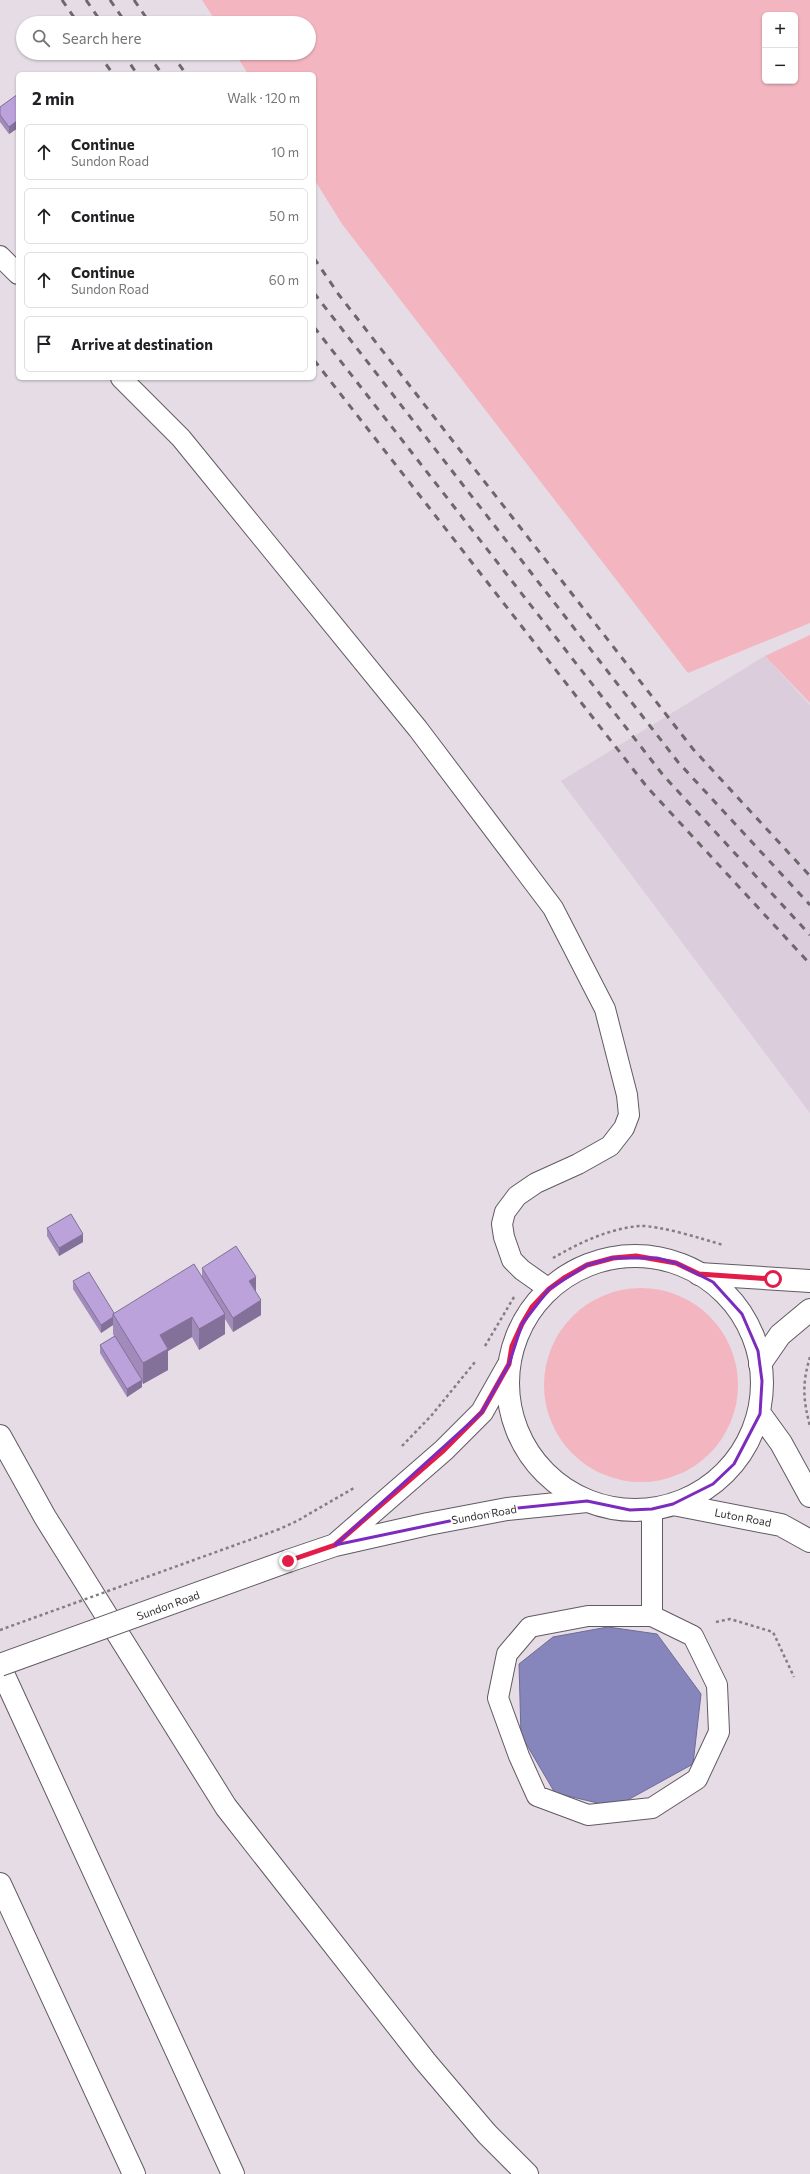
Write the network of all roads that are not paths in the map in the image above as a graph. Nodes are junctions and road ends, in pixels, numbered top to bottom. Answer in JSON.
{"nodes":[{"id":1,"x":0,"y":256,"type":"edge"},
{"id":2,"x":16,"y":272,"type":"edge"},
{"id":3,"x":123,"y":380,"type":"edge"},
{"id":4,"x":699,"y":1274,"type":"junction"},
{"id":5,"x":810,"y":1282,"type":"edge"},
{"id":6,"x":549,"y":1289,"type":"junction"},
{"id":7,"x":810,"y":1310,"type":"edge"},
{"id":8,"x":509,"y":1364,"type":"junction"},
{"id":9,"x":760,"y":1364,"type":"junction"},
{"id":10,"x":760,"y":1414,"type":"junction"},
{"id":11,"x":0,"y":1436,"type":"edge"},
{"id":12,"x":810,"y":1496,"type":"edge"},
{"id":13,"x":586,"y":1501,"type":"junction"},
{"id":14,"x":673,"y":1504,"type":"junction"},
{"id":15,"x":652,"y":1509,"type":"junction"},
{"id":16,"x":810,"y":1541,"type":"edge"},
{"id":17,"x":335,"y":1545,"type":"junction"},
{"id":18,"x":652,"y":1616,"type":"junction"},
{"id":19,"x":0,"y":1666,"type":"edge"},
{"id":20,"x":0,"y":1884,"type":"edge"},
{"id":21,"x":134,"y":2174,"type":"edge"},
{"id":22,"x":233,"y":2174,"type":"edge"},
{"id":23,"x":527,"y":2174,"type":"edge"}],
"edges":[{"from":1,"to":2,"type":"lane"},
{"from":3,"to":6,"type":"lane"},
{"from":4,"to":5,"type":"main road"},
{"from":4,"to":6,"type":"main road"},
{"from":4,"to":9,"type":"main road"},
{"from":6,"to":8,"type":"main road"},
{"from":7,"to":9,"type":"main road"},
{"from":8,"to":13,"type":"main road"},
{"from":8,"to":17,"type":"main road","name":"Sundon Road"},
{"from":9,"to":10,"type":"main road"},
{"from":10,"to":12,"type":"main road"},
{"from":10,"to":14,"type":"main road"},
{"from":11,"to":23,"type":"main road"},
{"from":13,"to":15,"type":"main road"},
{"from":13,"to":17,"type":"main road","name":"Sundon Road"},
{"from":14,"to":15,"type":"main road"},
{"from":14,"to":16,"type":"main road","name":"Luton Road"},
{"from":15,"to":18,"type":"lane"},
{"from":17,"to":19,"type":"main road","name":"Sundon Road","bridge":true},
{"from":18,"to":18,"type":"lane"},
{"from":19,"to":22,"type":"main road"},
{"from":20,"to":21,"type":"main road"}]}
